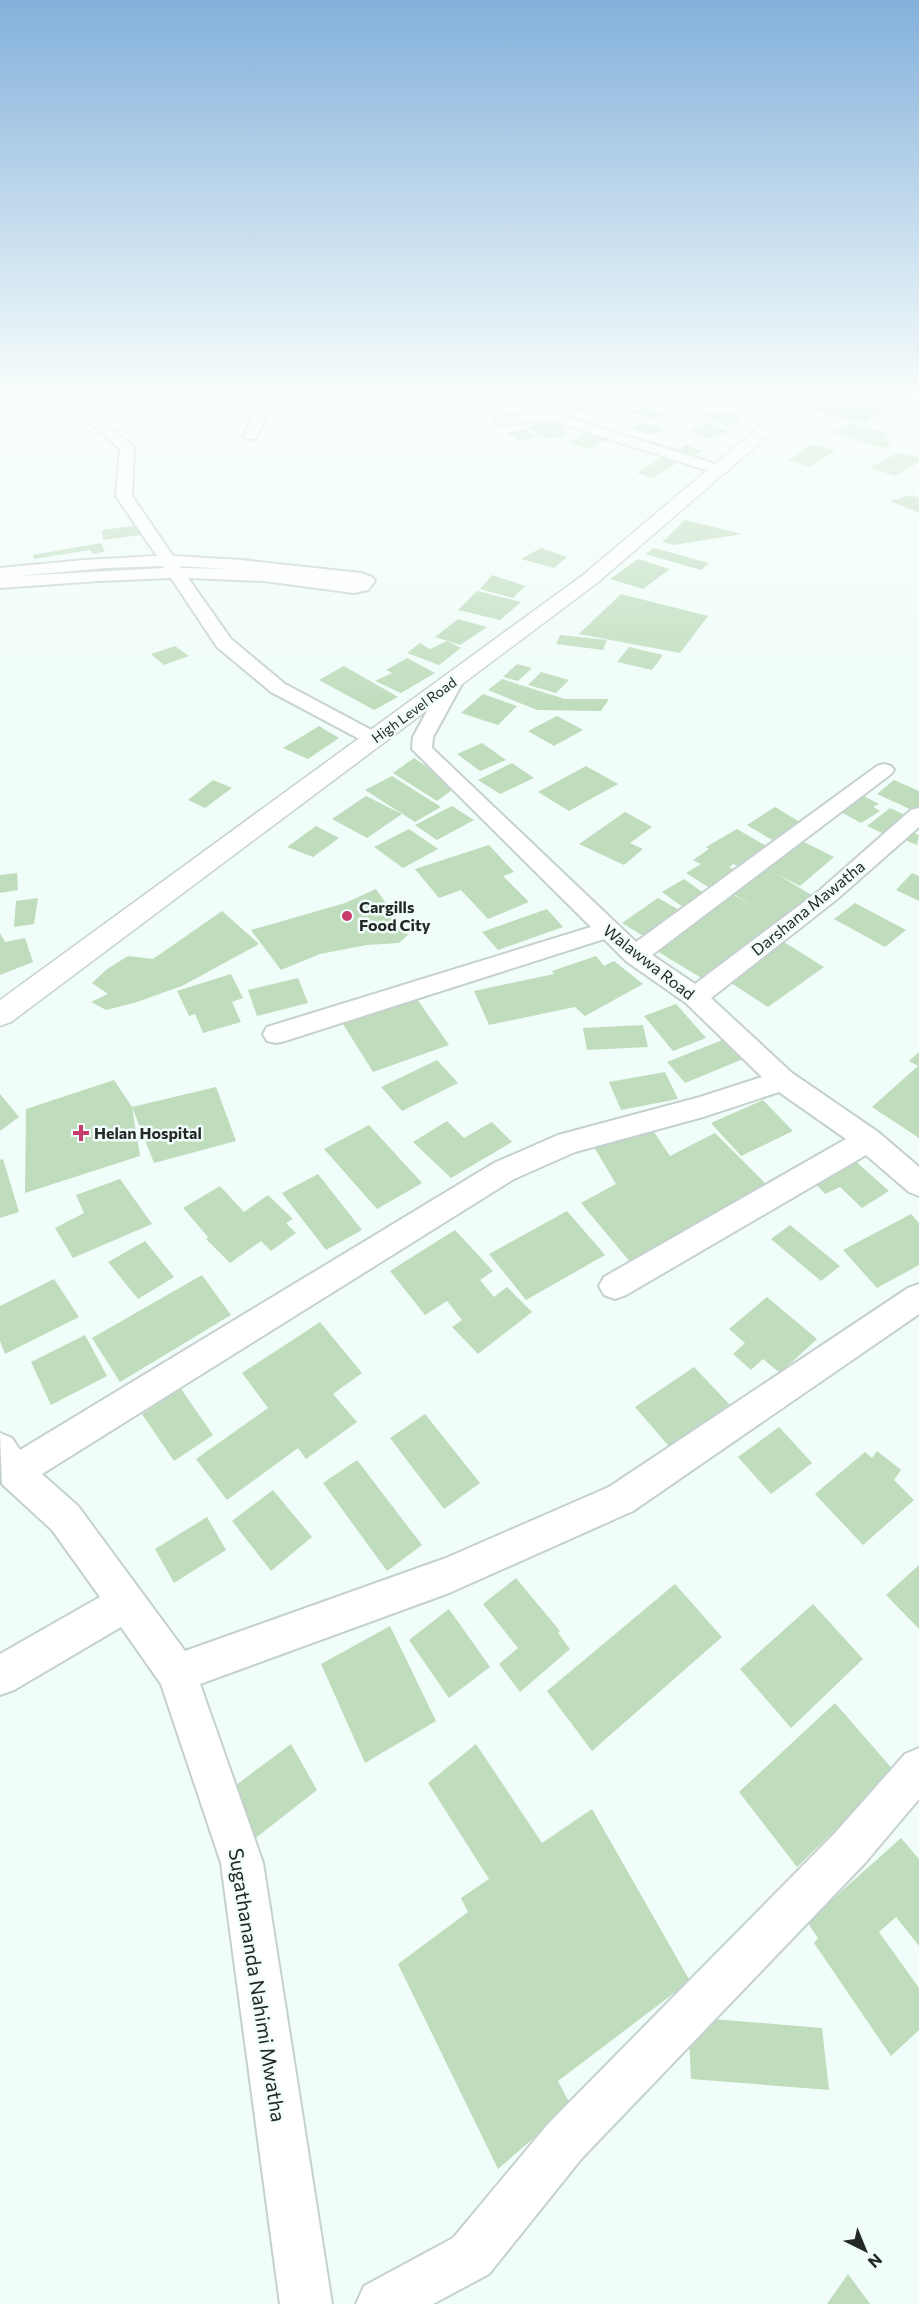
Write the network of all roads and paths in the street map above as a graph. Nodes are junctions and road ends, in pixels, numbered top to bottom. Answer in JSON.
{"nodes":[{"id":1,"x":126,"y":500,"type":"edge"},
{"id":2,"x":685,"y":500,"type":"edge"},
{"id":3,"x":172,"y":567,"type":"junction"},
{"id":4,"x":0,"y":573,"type":"edge"},
{"id":5,"x":0,"y":584,"type":"edge"},
{"id":6,"x":453,"y":682,"type":"junction"},
{"id":7,"x":374,"y":739,"type":"junction"},
{"id":8,"x":884,"y":770,"type":"dead end"},
{"id":9,"x":919,"y":815,"type":"edge"},
{"id":10,"x":607,"y":930,"type":"junction"},
{"id":11,"x":635,"y":955,"type":"junction"},
{"id":12,"x":695,"y":998,"type":"junction"},
{"id":13,"x":0,"y":1015,"type":"edge"},
{"id":14,"x":276,"y":1034,"type":"dead end"},
{"id":15,"x":782,"y":1080,"type":"junction"},
{"id":16,"x":868,"y":1140,"type":"junction"},
{"id":17,"x":916,"y":1176,"type":"edge"},
{"id":18,"x":615,"y":1286,"type":"dead end"},
{"id":19,"x":919,"y":1297,"type":"edge"},
{"id":20,"x":7,"y":1460,"type":"edge"},
{"id":21,"x":126,"y":1603,"type":"junction"},
{"id":22,"x":177,"y":1673,"type":"junction"},
{"id":23,"x":0,"y":1676,"type":"edge"},
{"id":24,"x":919,"y":1768,"type":"edge"},
{"id":25,"x":306,"y":2304,"type":"edge"},
{"id":26,"x":382,"y":2304,"type":"edge"}],
"edges":[{"from":1,"to":3,"type":"street"},
{"from":2,"to":6,"type":"highway","name":"High Level Road"},
{"from":3,"to":3,"type":"street"},
{"from":3,"to":4,"type":"street"},
{"from":3,"to":5,"type":"street"},
{"from":3,"to":7,"type":"street"},
{"from":6,"to":7,"type":"highway","name":"High Level Road"},
{"from":6,"to":10,"type":"street","name":"Walawwa Road"},
{"from":7,"to":13,"type":"highway","name":"High Level Road"},
{"from":8,"to":11,"type":"street"},
{"from":9,"to":12,"type":"street","name":"Darshana Mawatha"},
{"from":10,"to":11,"type":"street","name":"Walawwa Road"},
{"from":10,"to":14,"type":"street"},
{"from":11,"to":12,"type":"street","name":"Walawwa Road"},
{"from":12,"to":15,"type":"street","name":"Walawwa Road"},
{"from":15,"to":16,"type":"street","name":"Walawwa Road"},
{"from":15,"to":20,"type":"street"},
{"from":16,"to":17,"type":"street","name":"Walawwa Road"},
{"from":16,"to":18,"type":"street"},
{"from":19,"to":22,"type":"street"},
{"from":20,"to":21,"type":"street","name":"Sugathananda Nahimi Mwatha"},
{"from":21,"to":22,"type":"street","name":"Sugathananda Nahimi Mwatha"},
{"from":21,"to":23,"type":"street"},
{"from":22,"to":25,"type":"street","name":"Sugathananda Nahimi Mwatha"},
{"from":24,"to":26,"type":"street"}]}
